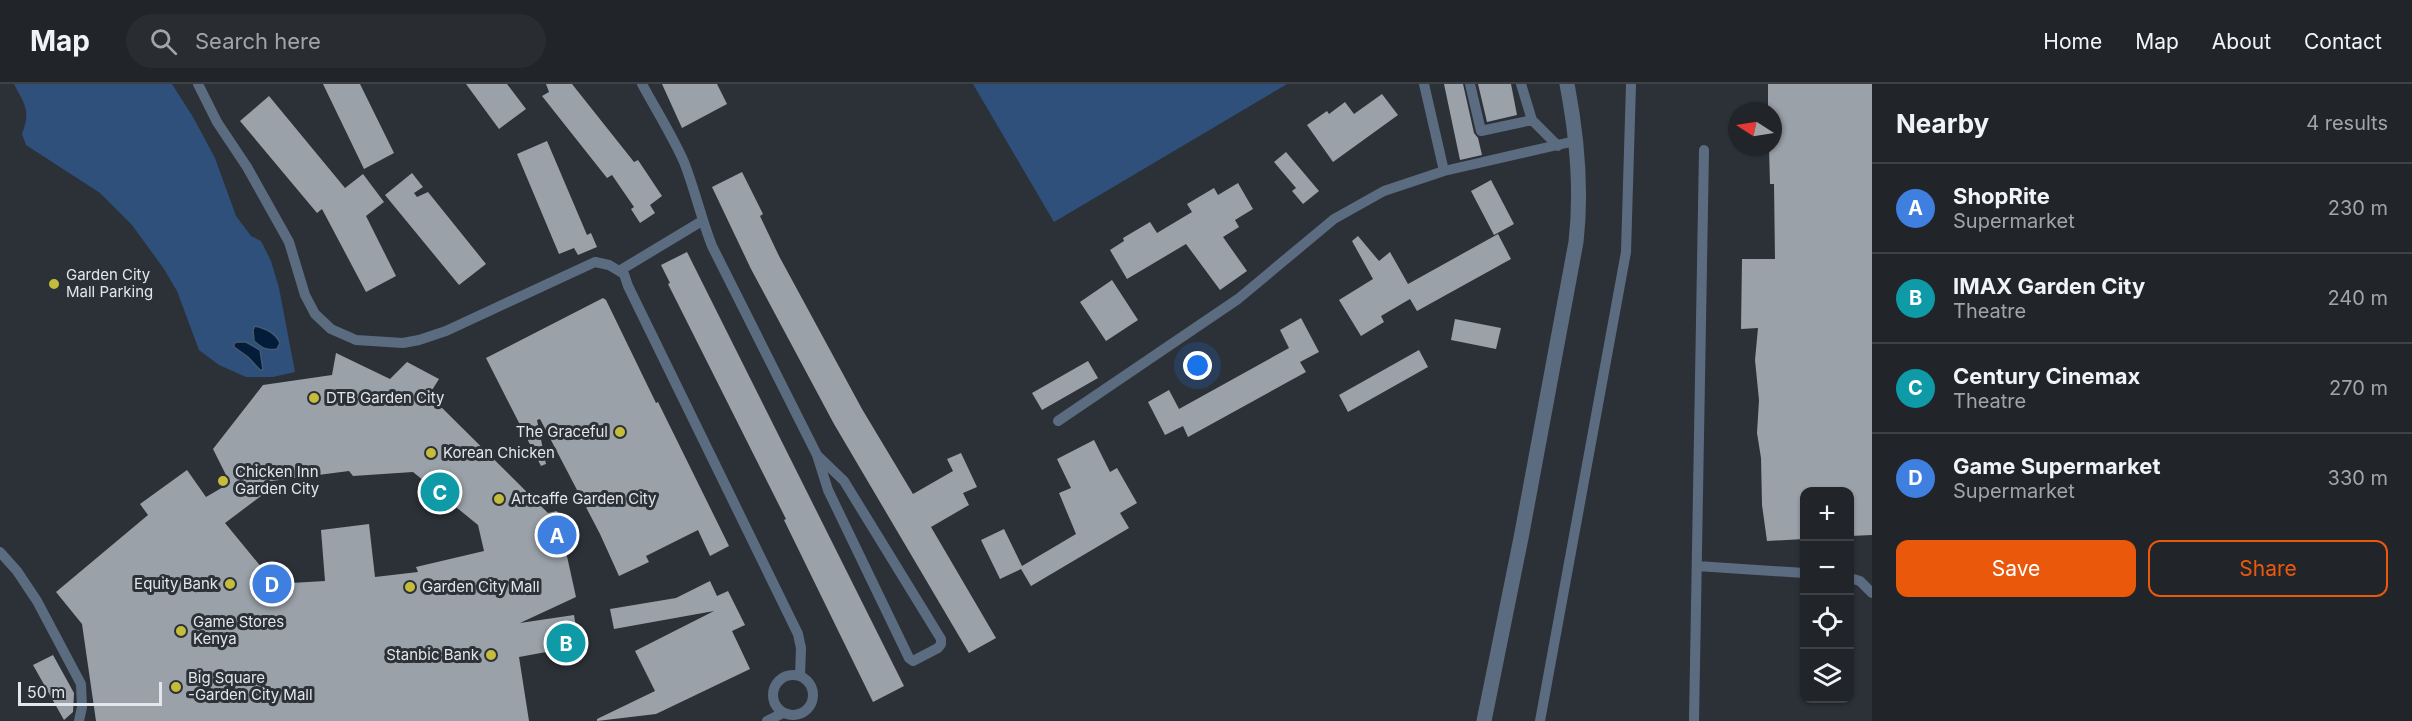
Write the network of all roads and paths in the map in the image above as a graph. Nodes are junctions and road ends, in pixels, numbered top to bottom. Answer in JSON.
{"nodes":[{"id":1,"x":198,"y":84,"type":"edge"},
{"id":2,"x":642,"y":84,"type":"edge"},
{"id":3,"x":1424,"y":84,"type":"edge"},
{"id":4,"x":1470,"y":84,"type":"edge"},
{"id":5,"x":1521,"y":84,"type":"edge"},
{"id":6,"x":1567,"y":84,"type":"edge"},
{"id":7,"x":1631,"y":84,"type":"edge"},
{"id":8,"x":1532,"y":120,"type":"junction"},
{"id":9,"x":1575,"y":141,"type":"junction"},
{"id":10,"x":1558,"y":146,"type":"junction"},
{"id":11,"x":1704,"y":150,"type":"dead end"},
{"id":12,"x":1444,"y":171,"type":"junction"},
{"id":13,"x":702,"y":221,"type":"junction"},
{"id":14,"x":619,"y":271,"type":"junction"},
{"id":15,"x":1058,"y":421,"type":"dead end"},
{"id":16,"x":817,"y":455,"type":"junction"},
{"id":17,"x":0,"y":552,"type":"edge"},
{"id":18,"x":1697,"y":566,"type":"junction"},
{"id":19,"x":1800,"y":573,"type":"edge"},
{"id":20,"x":1854,"y":579,"type":"edge"},
{"id":21,"x":1872,"y":593,"type":"edge"},
{"id":22,"x":800,"y":676,"type":"junction"},
{"id":23,"x":783,"y":713,"type":"junction"},
{"id":24,"x":79,"y":721,"type":"edge"},
{"id":25,"x":767,"y":721,"type":"edge"},
{"id":26,"x":1484,"y":721,"type":"edge"},
{"id":27,"x":1540,"y":721,"type":"edge"},
{"id":28,"x":1694,"y":721,"type":"edge"}],
"edges":[{"from":1,"to":14,"type":"lane"},
{"from":2,"to":13,"type":"lane"},
{"from":3,"to":12,"type":"lane"},
{"from":4,"to":8,"type":"lane"},
{"from":5,"to":8,"type":"lane"},
{"from":6,"to":9,"type":"street"},
{"from":7,"to":27,"type":"lane"},
{"from":8,"to":10,"type":"lane"},
{"from":9,"to":10,"type":"lane"},
{"from":9,"to":26,"type":"street"},
{"from":10,"to":12,"type":"lane"},
{"from":11,"to":18,"type":"lane"},
{"from":12,"to":15,"type":"lane"},
{"from":13,"to":14,"type":"lane"},
{"from":13,"to":16,"type":"lane"},
{"from":14,"to":22,"type":"lane"},
{"from":16,"to":16,"type":"lane"},
{"from":17,"to":24,"type":"lane"},
{"from":18,"to":19,"type":"lane"},
{"from":18,"to":28,"type":"lane"},
{"from":20,"to":21,"type":"lane"},
{"from":22,"to":23,"type":"lane"},
{"from":22,"to":23,"type":"lane"},
{"from":23,"to":25,"type":"lane"}]}
